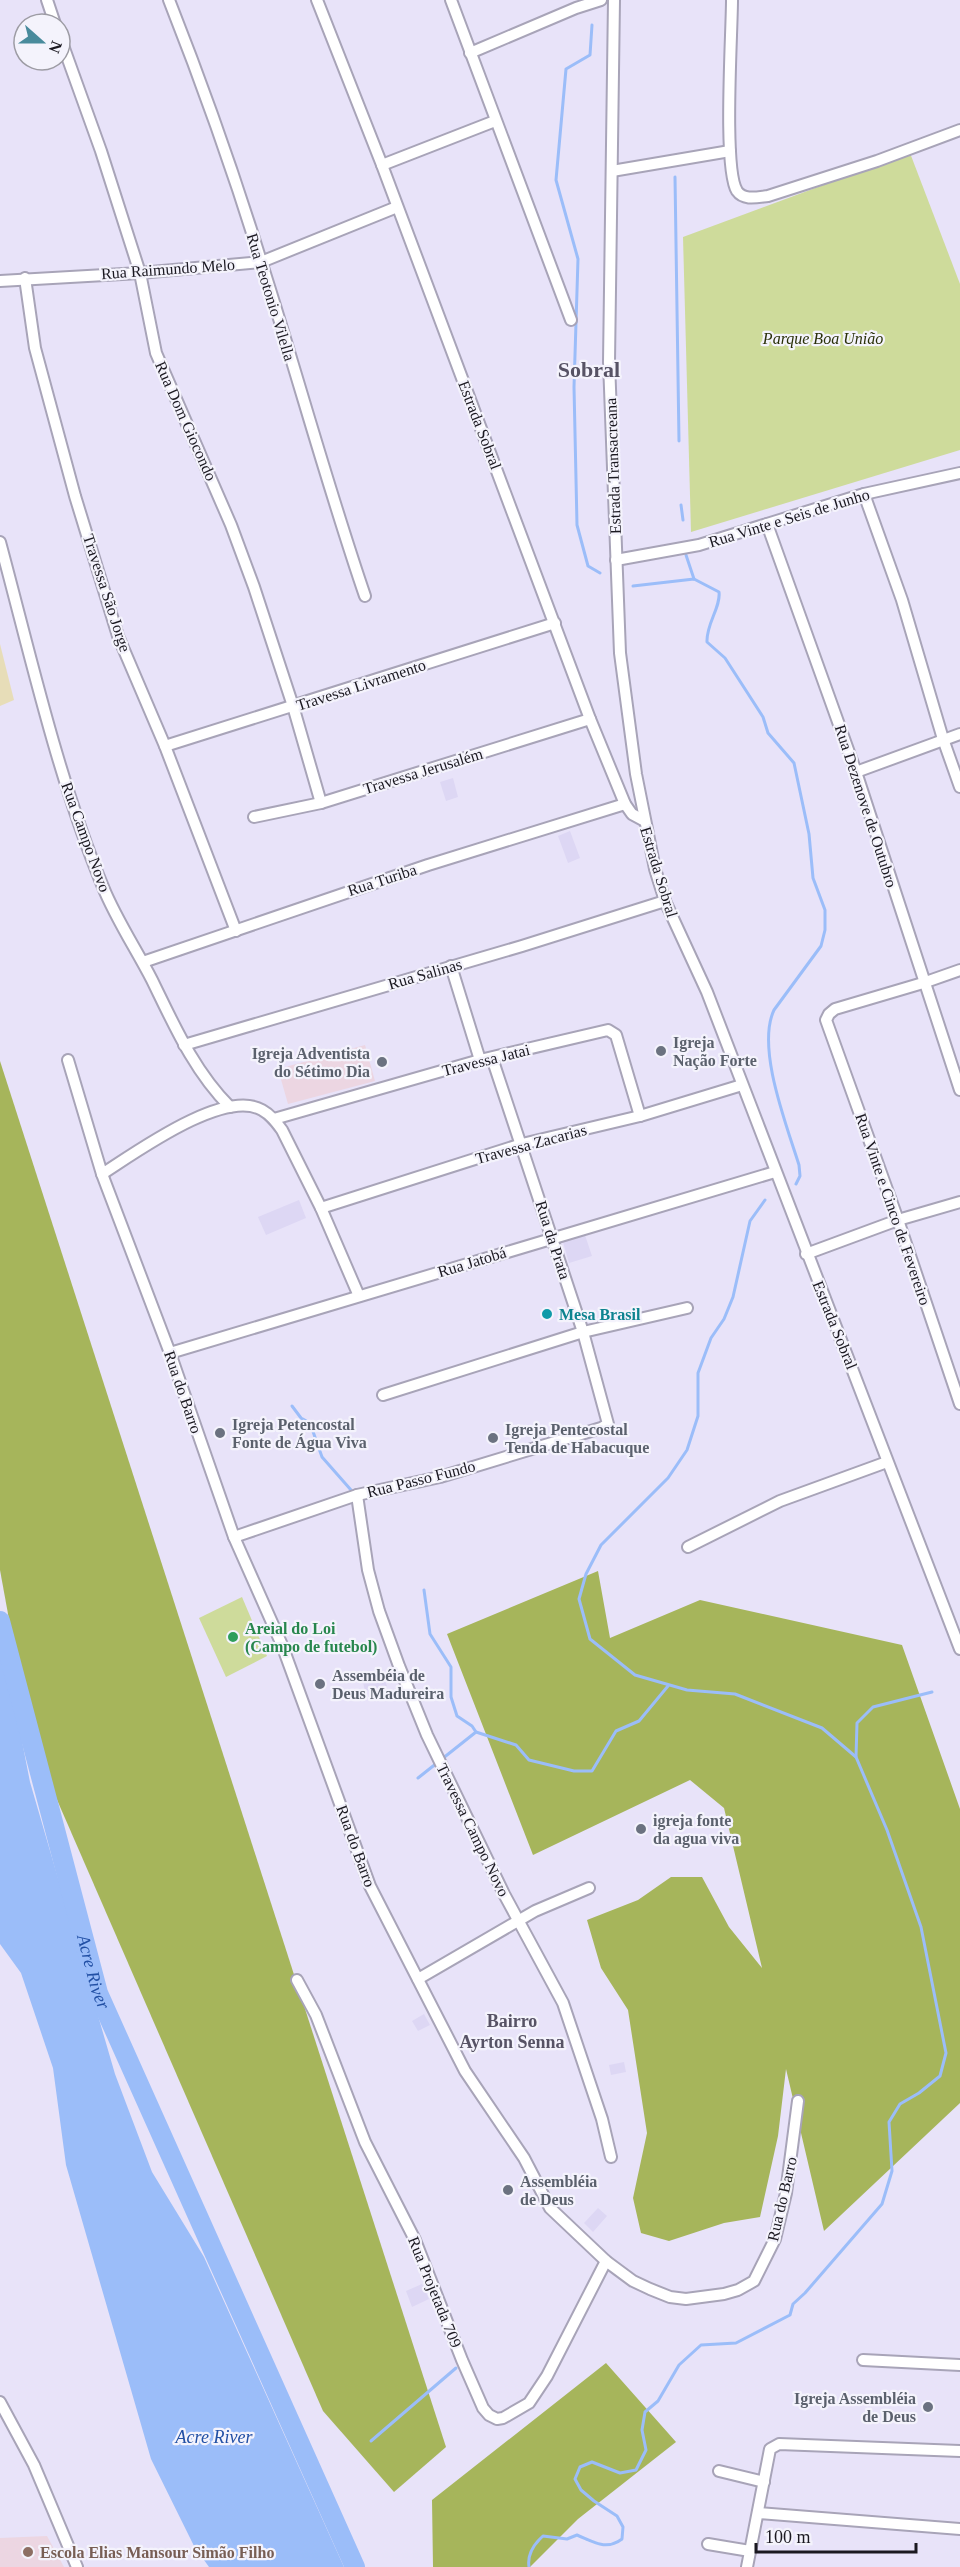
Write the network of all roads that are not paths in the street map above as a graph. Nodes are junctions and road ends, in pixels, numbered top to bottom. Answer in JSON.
{"nodes":[{"id":1,"x":169,"y":0,"type":"edge"},
{"id":2,"x":317,"y":0,"type":"edge"},
{"id":3,"x":451,"y":0,"type":"edge"},
{"id":4,"x":601,"y":0,"type":"edge"},
{"id":5,"x":614,"y":0,"type":"edge"},
{"id":6,"x":732,"y":0,"type":"edge"},
{"id":7,"x":575,"y":4,"type":"edge"},
{"id":8,"x":470,"y":53,"type":"junction"},
{"id":9,"x":72,"y":70,"type":"edge"},
{"id":10,"x":495,"y":121,"type":"junction"},
{"id":11,"x":960,"y":130,"type":"edge"},
{"id":12,"x":730,"y":151,"type":"junction"},
{"id":13,"x":382,"y":165,"type":"junction"},
{"id":14,"x":612,"y":171,"type":"junction"},
{"id":15,"x":397,"y":207,"type":"junction"},
{"id":16,"x":261,"y":262,"type":"junction"},
{"id":17,"x":140,"y":273,"type":"junction"},
{"id":18,"x":26,"y":278,"type":"junction"},
{"id":19,"x":0,"y":281,"type":"edge"},
{"id":20,"x":571,"y":320,"type":"dead end"},
{"id":21,"x":960,"y":473,"type":"edge"},
{"id":22,"x":864,"y":494,"type":"junction"},
{"id":23,"x":766,"y":524,"type":"junction"},
{"id":24,"x":0,"y":542,"type":"edge"},
{"id":25,"x":616,"y":560,"type":"junction"},
{"id":26,"x":365,"y":596,"type":"dead end"},
{"id":27,"x":555,"y":623,"type":"junction"},
{"id":28,"x":293,"y":706,"type":"junction"},
{"id":29,"x":590,"y":718,"type":"junction"},
{"id":30,"x":960,"y":734,"type":"edge"},
{"id":31,"x":943,"y":740,"type":"junction"},
{"id":32,"x":165,"y":746,"type":"junction"},
{"id":33,"x":856,"y":772,"type":"junction"},
{"id":34,"x":960,"y":787,"type":"edge"},
{"id":35,"x":321,"y":803,"type":"junction"},
{"id":36,"x":624,"y":804,"type":"junction"},
{"id":37,"x":254,"y":817,"type":"dead end"},
{"id":38,"x":645,"y":821,"type":"junction"},
{"id":39,"x":665,"y":901,"type":"junction"},
{"id":40,"x":236,"y":931,"type":"junction"},
{"id":41,"x":143,"y":962,"type":"junction"},
{"id":42,"x":451,"y":966,"type":"junction"},
{"id":43,"x":960,"y":970,"type":"edge"},
{"id":44,"x":923,"y":983,"type":"junction"},
{"id":45,"x":184,"y":1044,"type":"junction"},
{"id":46,"x":486,"y":1059,"type":"junction"},
{"id":47,"x":68,"y":1060,"type":"dead end"},
{"id":48,"x":742,"y":1085,"type":"junction"},
{"id":49,"x":960,"y":1090,"type":"edge"},
{"id":50,"x":235,"y":1106,"type":"junction"},
{"id":51,"x":640,"y":1116,"type":"junction"},
{"id":52,"x":274,"y":1119,"type":"junction"},
{"id":53,"x":522,"y":1144,"type":"junction"},
{"id":54,"x":775,"y":1172,"type":"junction"},
{"id":55,"x":102,"y":1174,"type":"junction"},
{"id":56,"x":960,"y":1202,"type":"edge"},
{"id":57,"x":321,"y":1208,"type":"junction"},
{"id":58,"x":898,"y":1220,"type":"junction"},
{"id":59,"x":552,"y":1238,"type":"junction"},
{"id":60,"x":806,"y":1254,"type":"junction"},
{"id":61,"x":359,"y":1296,"type":"junction"},
{"id":62,"x":687,"y":1308,"type":"dead end"},
{"id":63,"x":583,"y":1332,"type":"junction"},
{"id":64,"x":170,"y":1353,"type":"junction"},
{"id":65,"x":383,"y":1395,"type":"dead end"},
{"id":66,"x":960,"y":1404,"type":"edge"},
{"id":67,"x":608,"y":1424,"type":"joint"},
{"id":68,"x":886,"y":1462,"type":"junction"},
{"id":69,"x":357,"y":1496,"type":"junction"},
{"id":70,"x":234,"y":1537,"type":"junction"},
{"id":71,"x":688,"y":1547,"type":"dead end"},
{"id":72,"x":960,"y":1649,"type":"edge"},
{"id":73,"x":589,"y":1888,"type":"dead end"},
{"id":74,"x":518,"y":1920,"type":"junction"},
{"id":75,"x":418,"y":1979,"type":"junction"},
{"id":76,"x":297,"y":1980,"type":"dead end"},
{"id":77,"x":798,"y":2101,"type":"dead end"},
{"id":78,"x":611,"y":2157,"type":"dead end"},
{"id":79,"x":606,"y":2261,"type":"junction"},
{"id":80,"x":863,"y":2360,"type":"dead end"},
{"id":81,"x":960,"y":2365,"type":"edge"},
{"id":82,"x":0,"y":2402,"type":"edge"},
{"id":83,"x":960,"y":2451,"type":"edge"},
{"id":84,"x":719,"y":2471,"type":"dead end"},
{"id":85,"x":764,"y":2482,"type":"junction"},
{"id":86,"x":759,"y":2513,"type":"junction"},
{"id":87,"x":960,"y":2529,"type":"edge"},
{"id":88,"x":708,"y":2544,"type":"dead end"},
{"id":89,"x":750,"y":2551,"type":"junction"},
{"id":90,"x":78,"y":2567,"type":"edge"},
{"id":91,"x":747,"y":2567,"type":"edge"}],
"edges":[{"from":1,"to":16,"type":"street","name":"Rua Teotonio Vilella"},
{"from":2,"to":13,"type":"street","name":"Estrada Sobral"},
{"from":3,"to":8,"type":"street"},
{"from":4,"to":7,"type":"street"},
{"from":5,"to":14,"type":"street","name":"Estrada Transacreana"},
{"from":6,"to":12,"type":"street"},
{"from":7,"to":8,"type":"street"},
{"from":8,"to":10,"type":"street"},
{"from":9,"to":17,"type":"street","name":"Rua Dom Giocondo"},
{"from":10,"to":13,"type":"street"},
{"from":10,"to":20,"type":"street"},
{"from":11,"to":12,"type":"street"},
{"from":12,"to":14,"type":"street"},
{"from":13,"to":15,"type":"street","name":"Estrada Sobral"},
{"from":14,"to":25,"type":"street","name":"Estrada Transacreana"},
{"from":15,"to":16,"type":"street","name":"Rua Raimundo Melo"},
{"from":15,"to":27,"type":"street","name":"Estrada Sobral"},
{"from":16,"to":17,"type":"street","name":"Rua Raimundo Melo"},
{"from":16,"to":26,"type":"street","name":"Rua Teotonio Vilella"},
{"from":17,"to":18,"type":"street","name":"Rua Raimundo Melo"},
{"from":17,"to":28,"type":"street","name":"Rua Dom Giocondo"},
{"from":18,"to":19,"type":"street","name":"Rua Raimundo Melo"},
{"from":18,"to":32,"type":"street","name":"Travessa São Jorge"},
{"from":21,"to":22,"type":"street","name":"Rua Vinte e Seis de Junho"},
{"from":22,"to":23,"type":"street","name":"Rua Vinte e Seis de Junho"},
{"from":22,"to":31,"type":"street"},
{"from":23,"to":25,"type":"street","name":"Rua Vinte e Seis de Junho"},
{"from":23,"to":33,"type":"street","name":"Rua Dezenove de Outubro"},
{"from":24,"to":41,"type":"street","name":"Rua Campo Novo"},
{"from":25,"to":38,"type":"street","name":"Estrada Transacreana"},
{"from":27,"to":28,"type":"street","name":"Travessa Livramento"},
{"from":27,"to":29,"type":"street","name":"Estrada Sobral"},
{"from":28,"to":32,"type":"street","name":"Travessa Livramento"},
{"from":28,"to":35,"type":"street","name":"Rua Dom Giocondo"},
{"from":29,"to":35,"type":"street","name":"Travessa Jerusalém"},
{"from":29,"to":36,"type":"street","name":"Estrada Sobral"},
{"from":30,"to":31,"type":"street"},
{"from":31,"to":33,"type":"street"},
{"from":31,"to":34,"type":"street"},
{"from":32,"to":40,"type":"street","name":"Travessa São Jorge"},
{"from":33,"to":44,"type":"street","name":"Rua Dezenove de Outubro"},
{"from":35,"to":37,"type":"street","name":"Travessa Jerusalém"},
{"from":36,"to":38,"type":"street","name":"Estrada Sobral"},
{"from":36,"to":40,"type":"street","name":"Rua Turiba"},
{"from":38,"to":39,"type":"street","name":"Estrada Sobral"},
{"from":39,"to":42,"type":"street","name":"Rua Salinas"},
{"from":39,"to":48,"type":"street","name":"Estrada Sobral"},
{"from":40,"to":41,"type":"street","name":"Rua Turiba"},
{"from":41,"to":45,"type":"street","name":"Rua Campo Novo"},
{"from":42,"to":45,"type":"street","name":"Rua Salinas"},
{"from":42,"to":46,"type":"street","name":"Rua da Prata"},
{"from":43,"to":44,"type":"street"},
{"from":44,"to":49,"type":"street","name":"Rua Dezenove de Outubro"},
{"from":44,"to":58,"type":"street","name":"Rua Vinte e Cinco de Fevereiro"},
{"from":45,"to":50,"type":"street","name":"Rua Campo Novo"},
{"from":46,"to":51,"type":"street","name":"Travessa Jatai"},
{"from":46,"to":52,"type":"street","name":"Travessa Jatai"},
{"from":46,"to":53,"type":"street","name":"Rua da Prata"},
{"from":47,"to":55,"type":"street","name":"Rua do Barro"},
{"from":48,"to":51,"type":"street","name":"Travessa Zacarias"},
{"from":48,"to":54,"type":"street","name":"Estrada Sobral"},
{"from":50,"to":52,"type":"street"},
{"from":50,"to":55,"type":"street"},
{"from":51,"to":53,"type":"street","name":"Travessa Zacarias"},
{"from":52,"to":57,"type":"street"},
{"from":53,"to":57,"type":"street","name":"Travessa Zacarias"},
{"from":53,"to":59,"type":"street","name":"Rua da Prata"},
{"from":54,"to":59,"type":"street","name":"Rua Jatobá"},
{"from":54,"to":60,"type":"street","name":"Estrada Sobral"},
{"from":55,"to":64,"type":"street","name":"Rua do Barro"},
{"from":56,"to":58,"type":"street"},
{"from":57,"to":61,"type":"street"},
{"from":58,"to":60,"type":"street"},
{"from":58,"to":66,"type":"street","name":"Rua Vinte e Cinco de Fevereiro"},
{"from":59,"to":61,"type":"street","name":"Rua Jatobá"},
{"from":59,"to":63,"type":"street","name":"Rua da Prata"},
{"from":60,"to":68,"type":"street","name":"Estrada Sobral"},
{"from":61,"to":64,"type":"street","name":"Rua Jatobá"},
{"from":62,"to":63,"type":"street"},
{"from":63,"to":65,"type":"street"},
{"from":63,"to":67,"type":"street","name":"Rua da Prata"},
{"from":64,"to":70,"type":"street","name":"Rua do Barro"},
{"from":67,"to":69,"type":"street","name":"Rua Passo Fundo"},
{"from":68,"to":71,"type":"street"},
{"from":68,"to":72,"type":"street","name":"Estrada Sobral"},
{"from":69,"to":70,"type":"street","name":"Rua Passo Fundo"},
{"from":69,"to":74,"type":"street","name":"Travessa Campo Novo"},
{"from":70,"to":75,"type":"street","name":"Rua do Barro"},
{"from":73,"to":74,"type":"street"},
{"from":74,"to":75,"type":"street"},
{"from":74,"to":78,"type":"street","name":"Travessa Campo Novo"},
{"from":75,"to":79,"type":"street","name":"Rua do Barro"},
{"from":76,"to":79,"type":"street","name":"Rua Projetada 709"},
{"from":77,"to":79,"type":"street","name":"Rua do Barro"},
{"from":80,"to":81,"type":"street"},
{"from":82,"to":90,"type":"street"},
{"from":83,"to":85,"type":"street"},
{"from":84,"to":85,"type":"street"},
{"from":85,"to":86,"type":"street"},
{"from":86,"to":87,"type":"street"},
{"from":86,"to":89,"type":"street"},
{"from":88,"to":89,"type":"street"},
{"from":89,"to":91,"type":"street"}]}
